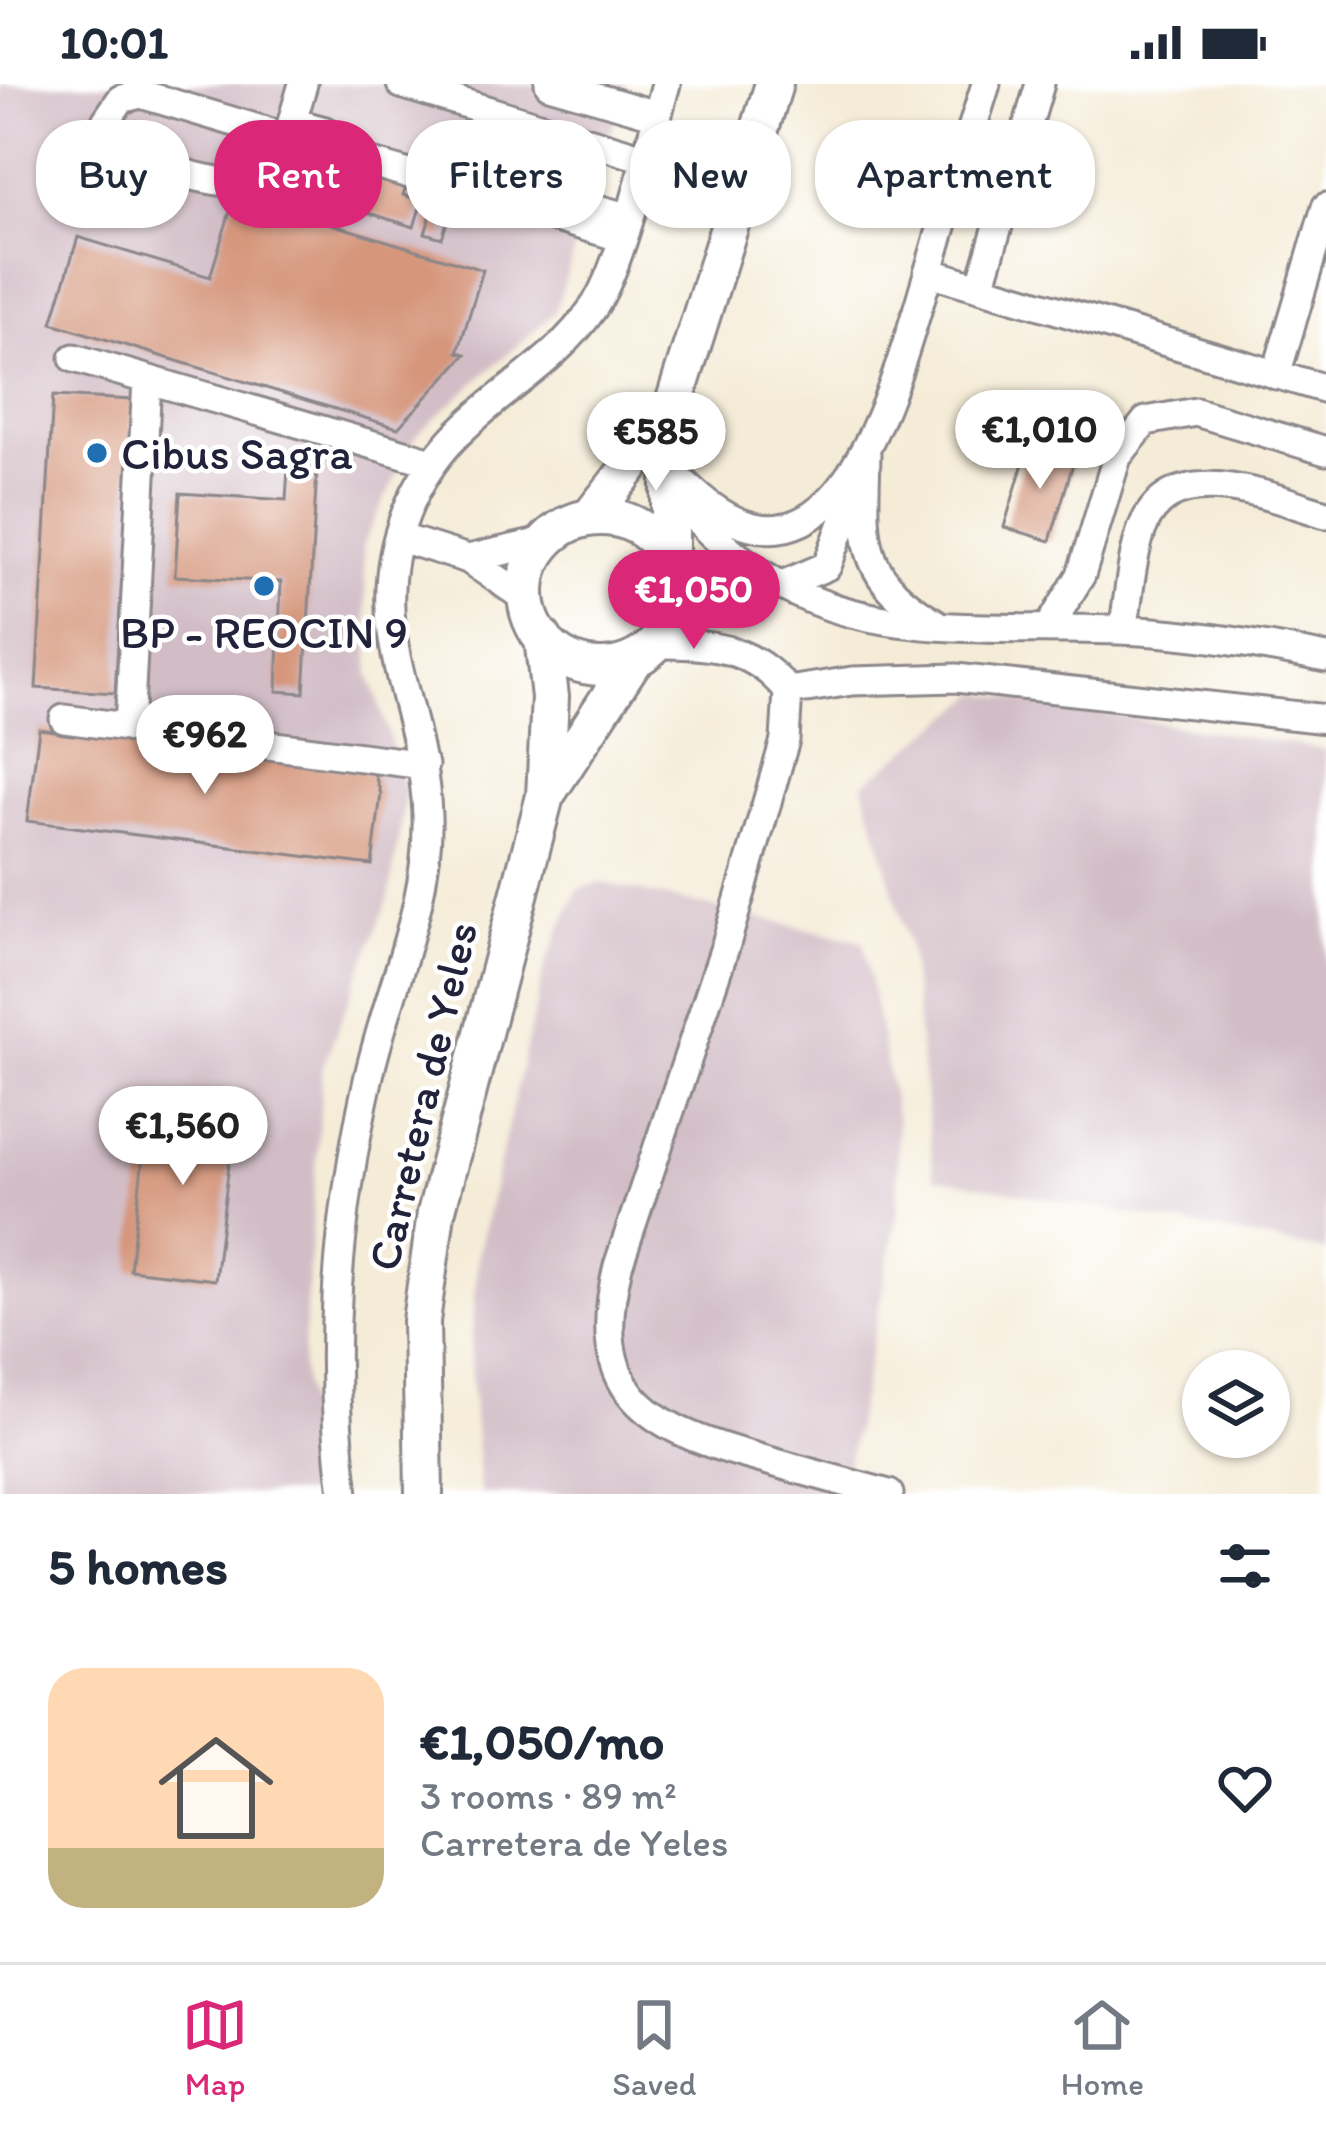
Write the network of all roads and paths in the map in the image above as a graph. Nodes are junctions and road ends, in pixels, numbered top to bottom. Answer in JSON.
{"nodes":[{"id":1,"x":303,"y":84,"type":"edge"},
{"id":2,"x":400,"y":84,"type":"edge"},
{"id":3,"x":549,"y":84,"type":"edge"},
{"id":4,"x":666,"y":84,"type":"edge"},
{"id":5,"x":774,"y":84,"type":"edge"},
{"id":6,"x":986,"y":84,"type":"edge"},
{"id":7,"x":999,"y":84,"type":"edge"},
{"id":8,"x":1039,"y":90,"type":"edge"},
{"id":9,"x":502,"y":115,"type":"junction"},
{"id":10,"x":657,"y":115,"type":"junction"},
{"id":11,"x":500,"y":120,"type":"edge"},
{"id":12,"x":655,"y":120,"type":"edge"},
{"id":13,"x":263,"y":130,"type":"joint"},
{"id":14,"x":630,"y":154,"type":"edge"},
{"id":15,"x":406,"y":160,"type":"edge"},
{"id":16,"x":630,"y":204,"type":"edge"},
{"id":17,"x":1326,"y":207,"type":"edge"},
{"id":18,"x":606,"y":222,"type":"edge"},
{"id":19,"x":623,"y":227,"type":"junction"},
{"id":20,"x":928,"y":272,"type":"junction"},
{"id":21,"x":980,"y":287,"type":"junction"},
{"id":22,"x":74,"y":358,"type":"dead end"},
{"id":23,"x":1276,"y":374,"type":"junction"},
{"id":24,"x":147,"y":380,"type":"junction"},
{"id":25,"x":1326,"y":389,"type":"edge"},
{"id":26,"x":670,"y":416,"type":"junction"},
{"id":27,"x":1326,"y":451,"type":"edge"},
{"id":28,"x":866,"y":453,"type":"junction"},
{"id":29,"x":432,"y":462,"type":"junction"},
{"id":30,"x":670,"y":479,"type":"junction"},
{"id":31,"x":1326,"y":514,"type":"edge"},
{"id":32,"x":591,"y":516,"type":"junction"},
{"id":33,"x":398,"y":537,"type":"junction"},
{"id":34,"x":542,"y":542,"type":"junction"},
{"id":35,"x":468,"y":559,"type":"junction"},
{"id":36,"x":670,"y":560,"type":"junction"},
{"id":37,"x":780,"y":586,"type":"junction"},
{"id":38,"x":525,"y":598,"type":"junction"},
{"id":39,"x":941,"y":627,"type":"junction"},
{"id":40,"x":1048,"y":629,"type":"junction"},
{"id":41,"x":1123,"y":630,"type":"junction"},
{"id":42,"x":543,"y":638,"type":"junction"},
{"id":43,"x":643,"y":654,"type":"junction"},
{"id":44,"x":1326,"y":658,"type":"edge"},
{"id":45,"x":788,"y":691,"type":"junction"},
{"id":46,"x":64,"y":719,"type":"dead end"},
{"id":47,"x":1326,"y":719,"type":"edge"},
{"id":48,"x":129,"y":728,"type":"junction"},
{"id":49,"x":424,"y":765,"type":"junction"},
{"id":50,"x":545,"y":796,"type":"junction"},
{"id":51,"x":344,"y":1494,"type":"edge"},
{"id":52,"x":424,"y":1494,"type":"edge"},
{"id":53,"x":889,"y":1494,"type":"edge"}],
"edges":[{"from":1,"to":15,"type":"street"},
{"from":2,"to":9,"type":"street"},
{"from":3,"to":10,"type":"street"},
{"from":4,"to":10,"type":"street"},
{"from":5,"to":26,"type":"main road"},
{"from":6,"to":20,"type":"street"},
{"from":7,"to":8,"type":"street"},
{"from":8,"to":21,"type":"street"},
{"from":9,"to":11,"type":"street"},
{"from":9,"to":14,"type":"street"},
{"from":10,"to":12,"type":"street"},
{"from":13,"to":13,"type":"street"},
{"from":16,"to":19,"type":"street"},
{"from":17,"to":23,"type":"street"},
{"from":18,"to":19,"type":"street"},
{"from":19,"to":29,"type":"street"},
{"from":20,"to":21,"type":"street"},
{"from":20,"to":28,"type":"street"},
{"from":21,"to":23,"type":"street"},
{"from":22,"to":24,"type":"street"},
{"from":23,"to":25,"type":"street"},
{"from":24,"to":29,"type":"street"},
{"from":24,"to":48,"type":"street"},
{"from":26,"to":30,"type":"main road"},
{"from":26,"to":32,"type":"main road"},
{"from":27,"to":40,"type":"street"},
{"from":28,"to":30,"type":"street"},
{"from":28,"to":37,"type":"street"},
{"from":28,"to":39,"type":"street"},
{"from":29,"to":33,"type":"street"},
{"from":30,"to":36,"type":"main road"},
{"from":30,"to":37,"type":"street"},
{"from":31,"to":41,"type":"street"},
{"from":32,"to":34,"type":"main road"},
{"from":32,"to":36,"type":"main road"},
{"from":33,"to":35,"type":"street"},
{"from":33,"to":49,"type":"street"},
{"from":34,"to":35,"type":"street"},
{"from":34,"to":38,"type":"main road"},
{"from":35,"to":38,"type":"street"},
{"from":36,"to":43,"type":"main road"},
{"from":37,"to":39,"type":"street"},
{"from":38,"to":42,"type":"main road"},
{"from":39,"to":40,"type":"street"},
{"from":40,"to":41,"type":"street"},
{"from":41,"to":44,"type":"street"},
{"from":42,"to":43,"type":"main road"},
{"from":42,"to":50,"type":"main road","name":"Carretera de Yeles"},
{"from":43,"to":45,"type":"street"},
{"from":43,"to":50,"type":"main road","name":"Carretera de Yeles"},
{"from":45,"to":47,"type":"street"},
{"from":45,"to":53,"type":"street"},
{"from":46,"to":48,"type":"street"},
{"from":48,"to":49,"type":"street"},
{"from":49,"to":51,"type":"street"},
{"from":50,"to":52,"type":"main road","name":"Carretera de Yeles"}]}
